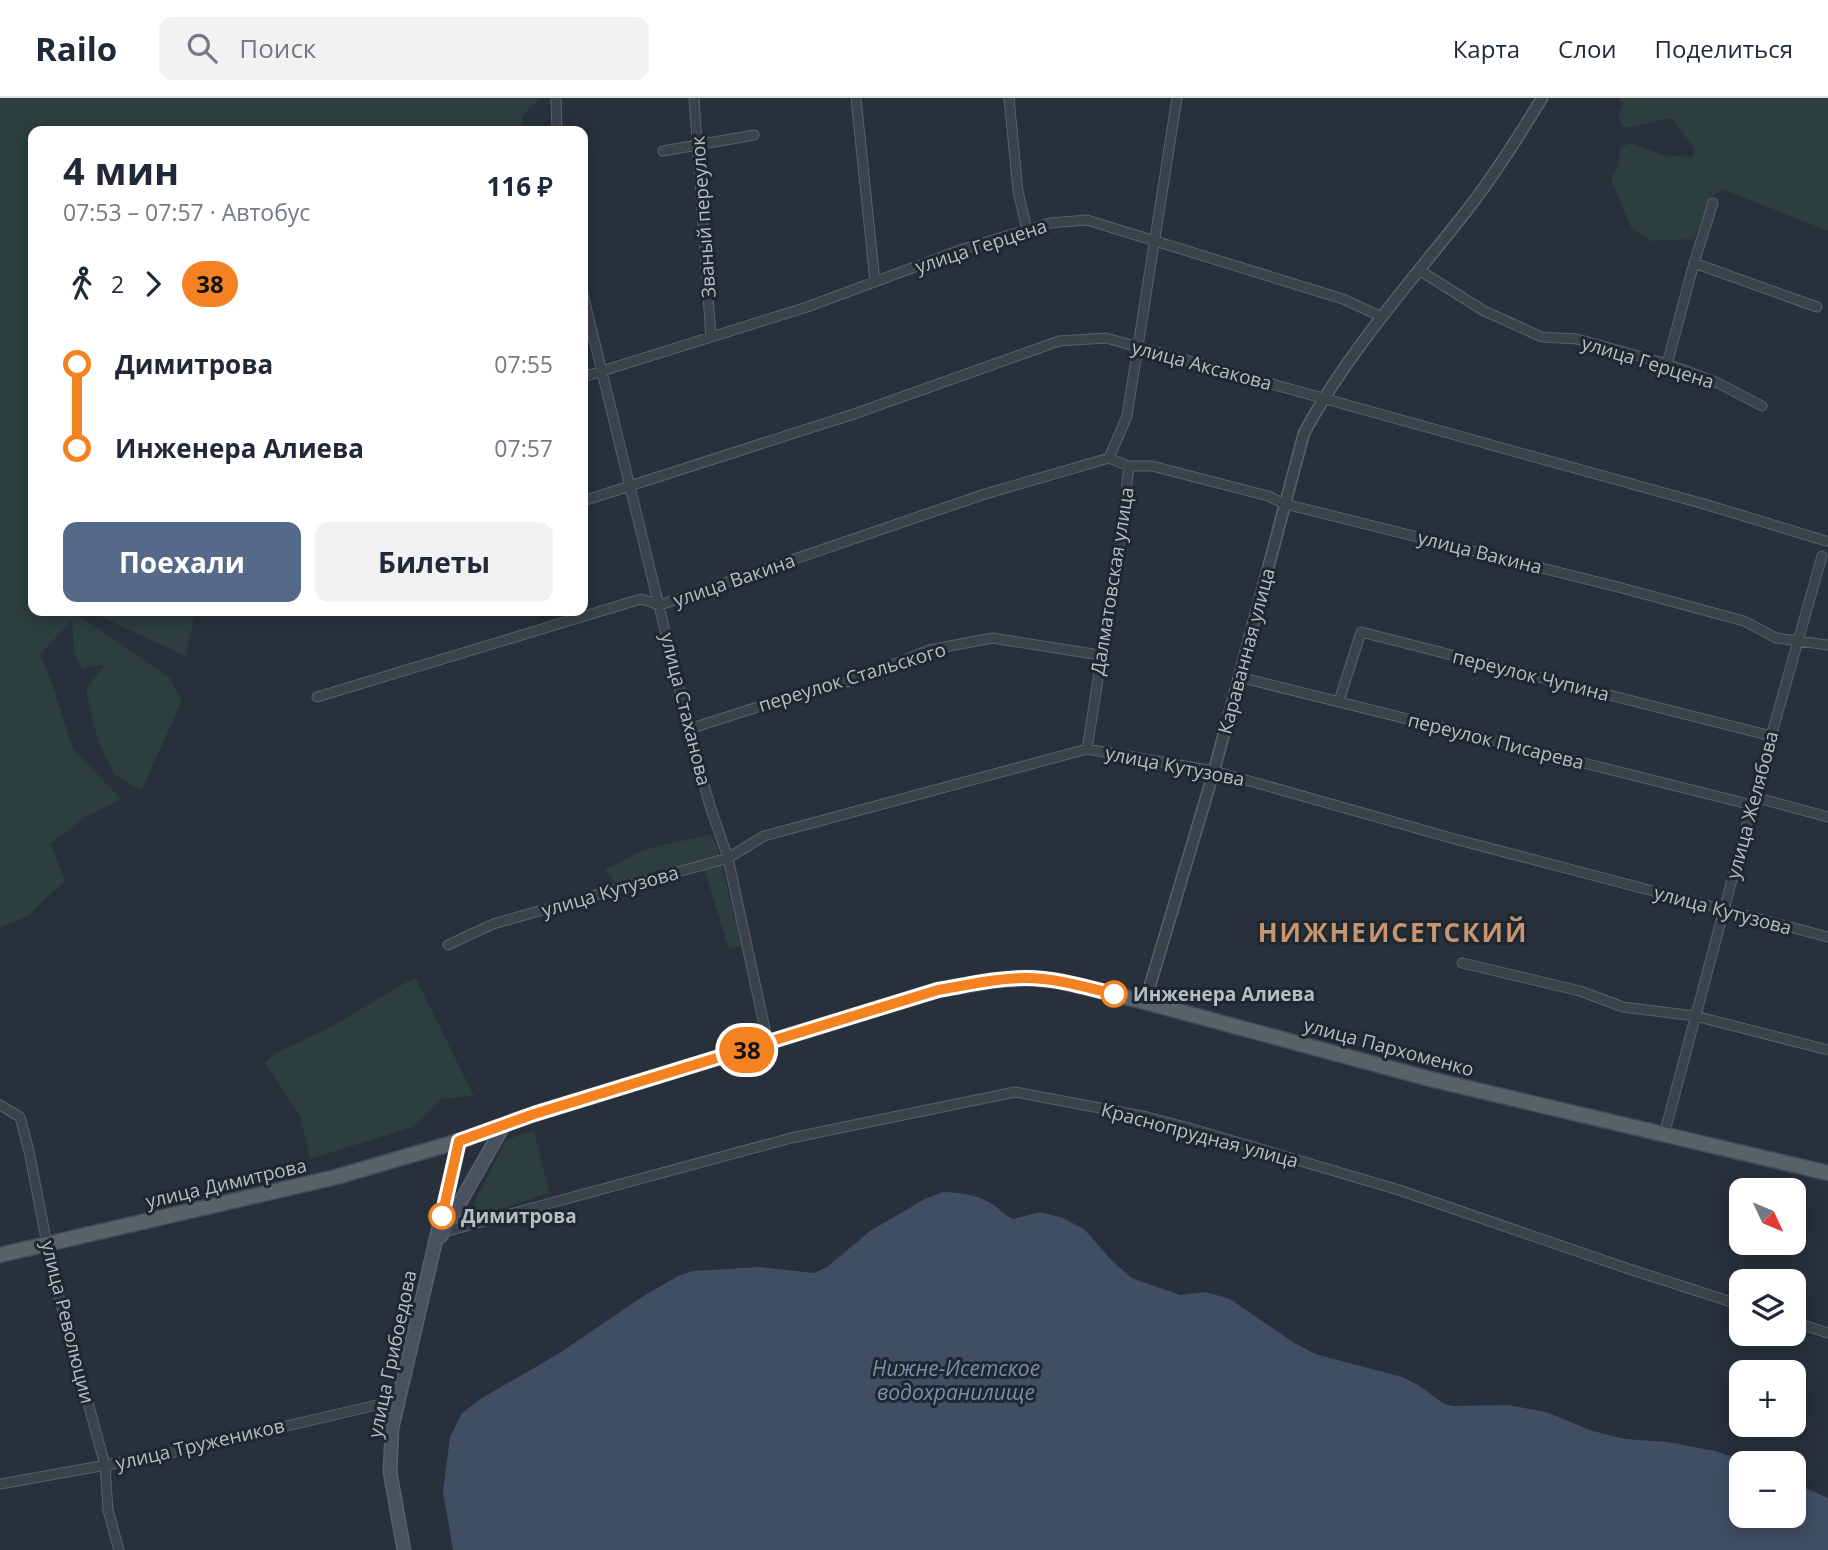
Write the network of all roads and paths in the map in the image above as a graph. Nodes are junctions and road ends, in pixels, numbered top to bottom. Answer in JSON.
{"nodes":[{"id":1,"x":556,"y":98,"type":"edge"},
{"id":2,"x":694,"y":98,"type":"edge"},
{"id":3,"x":856,"y":98,"type":"edge"},
{"id":4,"x":1009,"y":98,"type":"edge"},
{"id":5,"x":1177,"y":98,"type":"edge"},
{"id":6,"x":1542,"y":98,"type":"edge"},
{"id":7,"x":557,"y":126,"type":"edge"},
{"id":8,"x":754,"y":135,"type":"dead end"},
{"id":9,"x":698,"y":144,"type":"junction"},
{"id":10,"x":663,"y":151,"type":"dead end"},
{"id":11,"x":1713,"y":203,"type":"dead end"},
{"id":12,"x":1027,"y":230,"type":"junction"},
{"id":13,"x":1154,"y":241,"type":"junction"},
{"id":14,"x":1694,"y":262,"type":"junction"},
{"id":15,"x":1419,"y":270,"type":"junction"},
{"id":16,"x":875,"y":282,"type":"junction"},
{"id":17,"x":1817,"y":307,"type":"dead end"},
{"id":18,"x":588,"y":314,"type":"edge"},
{"id":19,"x":1382,"y":317,"type":"junction"},
{"id":20,"x":711,"y":337,"type":"junction"},
{"id":21,"x":1138,"y":348,"type":"junction"},
{"id":22,"x":1667,"y":364,"type":"junction"},
{"id":23,"x":602,"y":371,"type":"junction"},
{"id":24,"x":588,"y":375,"type":"edge"},
{"id":25,"x":1323,"y":398,"type":"junction"},
{"id":26,"x":1762,"y":406,"type":"dead end"},
{"id":27,"x":1109,"y":458,"type":"junction"},
{"id":28,"x":1129,"y":466,"type":"junction"},
{"id":29,"x":631,"y":487,"type":"junction"},
{"id":30,"x":588,"y":500,"type":"edge"},
{"id":31,"x":1285,"y":504,"type":"junction"},
{"id":32,"x":1826,"y":541,"type":"edge"},
{"id":33,"x":1822,"y":556,"type":"dead end"},
{"id":34,"x":660,"y":605,"type":"junction"},
{"id":35,"x":588,"y":615,"type":"edge"},
{"id":36,"x":585,"y":616,"type":"edge"},
{"id":37,"x":1797,"y":639,"type":"junction"},
{"id":38,"x":1828,"y":645,"type":"edge"},
{"id":39,"x":1100,"y":655,"type":"junction"},
{"id":40,"x":1239,"y":677,"type":"junction"},
{"id":41,"x":317,"y":697,"type":"dead end"},
{"id":42,"x":1339,"y":702,"type":"junction"},
{"id":43,"x":689,"y":729,"type":"junction"},
{"id":44,"x":1771,"y":736,"type":"junction"},
{"id":45,"x":1087,"y":749,"type":"junction"},
{"id":46,"x":1214,"y":771,"type":"junction"},
{"id":47,"x":1753,"y":801,"type":"junction"},
{"id":48,"x":1828,"y":817,"type":"edge"},
{"id":49,"x":728,"y":858,"type":"junction"},
{"id":50,"x":1723,"y":910,"type":"junction"},
{"id":51,"x":1828,"y":937,"type":"edge"},
{"id":52,"x":448,"y":945,"type":"dead end"},
{"id":53,"x":1462,"y":963,"type":"dead end"},
{"id":54,"x":1145,"y":1002,"type":"junction"},
{"id":55,"x":1695,"y":1016,"type":"junction"},
{"id":56,"x":768,"y":1043,"type":"junction"},
{"id":57,"x":1828,"y":1050,"type":"edge"},
{"id":58,"x":0,"y":1105,"type":"edge"},
{"id":59,"x":505,"y":1125,"type":"junction"},
{"id":60,"x":1664,"y":1135,"type":"junction"},
{"id":61,"x":459,"y":1141,"type":"junction"},
{"id":62,"x":1828,"y":1173,"type":"edge"},
{"id":63,"x":443,"y":1232,"type":"junction"},
{"id":64,"x":47,"y":1244,"type":"junction"},
{"id":65,"x":434,"y":1249,"type":"junction"},
{"id":66,"x":0,"y":1255,"type":"edge"},
{"id":67,"x":1729,"y":1301,"type":"edge"},
{"id":68,"x":1806,"y":1326,"type":"edge"},
{"id":69,"x":1828,"y":1332,"type":"edge"},
{"id":70,"x":398,"y":1400,"type":"junction"},
{"id":71,"x":105,"y":1465,"type":"junction"},
{"id":72,"x":0,"y":1484,"type":"edge"},
{"id":73,"x":119,"y":1550,"type":"edge"},
{"id":74,"x":404,"y":1550,"type":"edge"}],
"edges":[{"from":1,"to":7,"type":"street"},
{"from":2,"to":9,"type":"street","name":"Званый переулок"},
{"from":3,"to":16,"type":"street"},
{"from":4,"to":12,"type":"street"},
{"from":5,"to":13,"type":"street","name":"Далматовская улица"},
{"from":6,"to":15,"type":"street","name":"Караванная улица"},
{"from":8,"to":9,"type":"street"},
{"from":9,"to":10,"type":"street"},
{"from":9,"to":20,"type":"street","name":"Званый переулок"},
{"from":11,"to":14,"type":"street"},
{"from":12,"to":13,"type":"street","name":"улица Герцена"},
{"from":12,"to":16,"type":"street","name":"улица Герцена"},
{"from":13,"to":19,"type":"street","name":"улица Герцена"},
{"from":13,"to":21,"type":"street","name":"Далматовская улица"},
{"from":14,"to":17,"type":"street"},
{"from":14,"to":22,"type":"street"},
{"from":15,"to":19,"type":"street","name":"Караванная улица"},
{"from":15,"to":22,"type":"street","name":"улица Герцена"},
{"from":16,"to":20,"type":"street","name":"улица Герцена"},
{"from":18,"to":23,"type":"street","name":"улица Стаханова"},
{"from":19,"to":25,"type":"street","name":"Караванная улица"},
{"from":20,"to":23,"type":"street","name":"улица Герцена"},
{"from":21,"to":25,"type":"street","name":"улица Аксакова"},
{"from":21,"to":27,"type":"street","name":"Далматовская улица"},
{"from":21,"to":29,"type":"street","name":"улица Аксакова"},
{"from":22,"to":26,"type":"street","name":"улица Герцена"},
{"from":23,"to":24,"type":"street","name":"улица Герцена"},
{"from":23,"to":29,"type":"street","name":"улица Стаханова"},
{"from":25,"to":31,"type":"street","name":"Караванная улица"},
{"from":25,"to":32,"type":"street","name":"улица Аксакова"},
{"from":27,"to":28,"type":"street","name":"Далматовская улица"},
{"from":27,"to":34,"type":"street","name":"улица Вакина"},
{"from":28,"to":31,"type":"street","name":"улица Вакина"},
{"from":28,"to":39,"type":"street","name":"Далматовская улица"},
{"from":29,"to":30,"type":"street","name":"улица Аксакова"},
{"from":29,"to":34,"type":"street","name":"улица Стаханова"},
{"from":31,"to":37,"type":"street","name":"улица Вакина"},
{"from":31,"to":40,"type":"street","name":"Караванная улица"},
{"from":33,"to":37,"type":"street","name":"улица Желябова"},
{"from":34,"to":35,"type":"street","name":"улица Вакина"},
{"from":34,"to":43,"type":"street","name":"улица Стаханова"},
{"from":36,"to":41,"type":"street","name":"улица Вакина"},
{"from":37,"to":38,"type":"street","name":"улица Вакина"},
{"from":37,"to":44,"type":"street","name":"улица Желябова"},
{"from":39,"to":43,"type":"street","name":"переулок Стальского"},
{"from":39,"to":45,"type":"street","name":"Далматовская улица"},
{"from":40,"to":42,"type":"street","name":"переулок Писарева"},
{"from":40,"to":46,"type":"street","name":"Караванная улица"},
{"from":42,"to":44,"type":"street","name":"переулок Чупина"},
{"from":42,"to":47,"type":"street","name":"переулок Писарева"},
{"from":43,"to":49,"type":"street","name":"улица Стаханова"},
{"from":44,"to":47,"type":"street","name":"улица Желябова"},
{"from":45,"to":46,"type":"street","name":"улица Кутузова"},
{"from":45,"to":49,"type":"street","name":"улица Кутузова"},
{"from":46,"to":50,"type":"street","name":"улица Кутузова"},
{"from":46,"to":54,"type":"street","name":"Караванная улица"},
{"from":47,"to":48,"type":"street","name":"переулок Писарева"},
{"from":47,"to":50,"type":"street","name":"улица Желябова"},
{"from":49,"to":52,"type":"street","name":"улица Кутузова"},
{"from":49,"to":56,"type":"street","name":"улица Стаханова"},
{"from":50,"to":51,"type":"street","name":"улица Кутузова"},
{"from":50,"to":55,"type":"street","name":"улица Желябова"},
{"from":53,"to":55,"type":"street"},
{"from":54,"to":56,"type":"main road","name":"улица Пархоменко"},
{"from":54,"to":60,"type":"main road","name":"улица Пархоменко"},
{"from":55,"to":57,"type":"street"},
{"from":55,"to":60,"type":"street","name":"улица Желябова"},
{"from":56,"to":59,"type":"main road","name":"улица Пархоменко"},
{"from":58,"to":64,"type":"street","name":"улица Революции"},
{"from":59,"to":61,"type":"main road","name":"улица Пархоменко"},
{"from":59,"to":63,"type":"main road","name":"улица Грибоедова"},
{"from":60,"to":62,"type":"main road","name":"улица Пархоменко"},
{"from":61,"to":64,"type":"main road","name":"улица Димитрова"},
{"from":61,"to":65,"type":"main road","name":"улица Грибоедова"},
{"from":63,"to":65,"type":"main road","name":"улица Грибоедова"},
{"from":63,"to":67,"type":"street","name":"Краснопрудная улица"},
{"from":64,"to":66,"type":"main road","name":"улица Димитрова"},
{"from":64,"to":71,"type":"street","name":"улица Революции"},
{"from":65,"to":70,"type":"main road","name":"улица Грибоедова"},
{"from":68,"to":69,"type":"street"},
{"from":70,"to":71,"type":"street","name":"улица Тружеников"},
{"from":70,"to":74,"type":"main road","name":"улица Грибоедова"},
{"from":71,"to":72,"type":"street","name":"улица Тружеников"},
{"from":71,"to":73,"type":"street","name":"улица Революции"}]}
